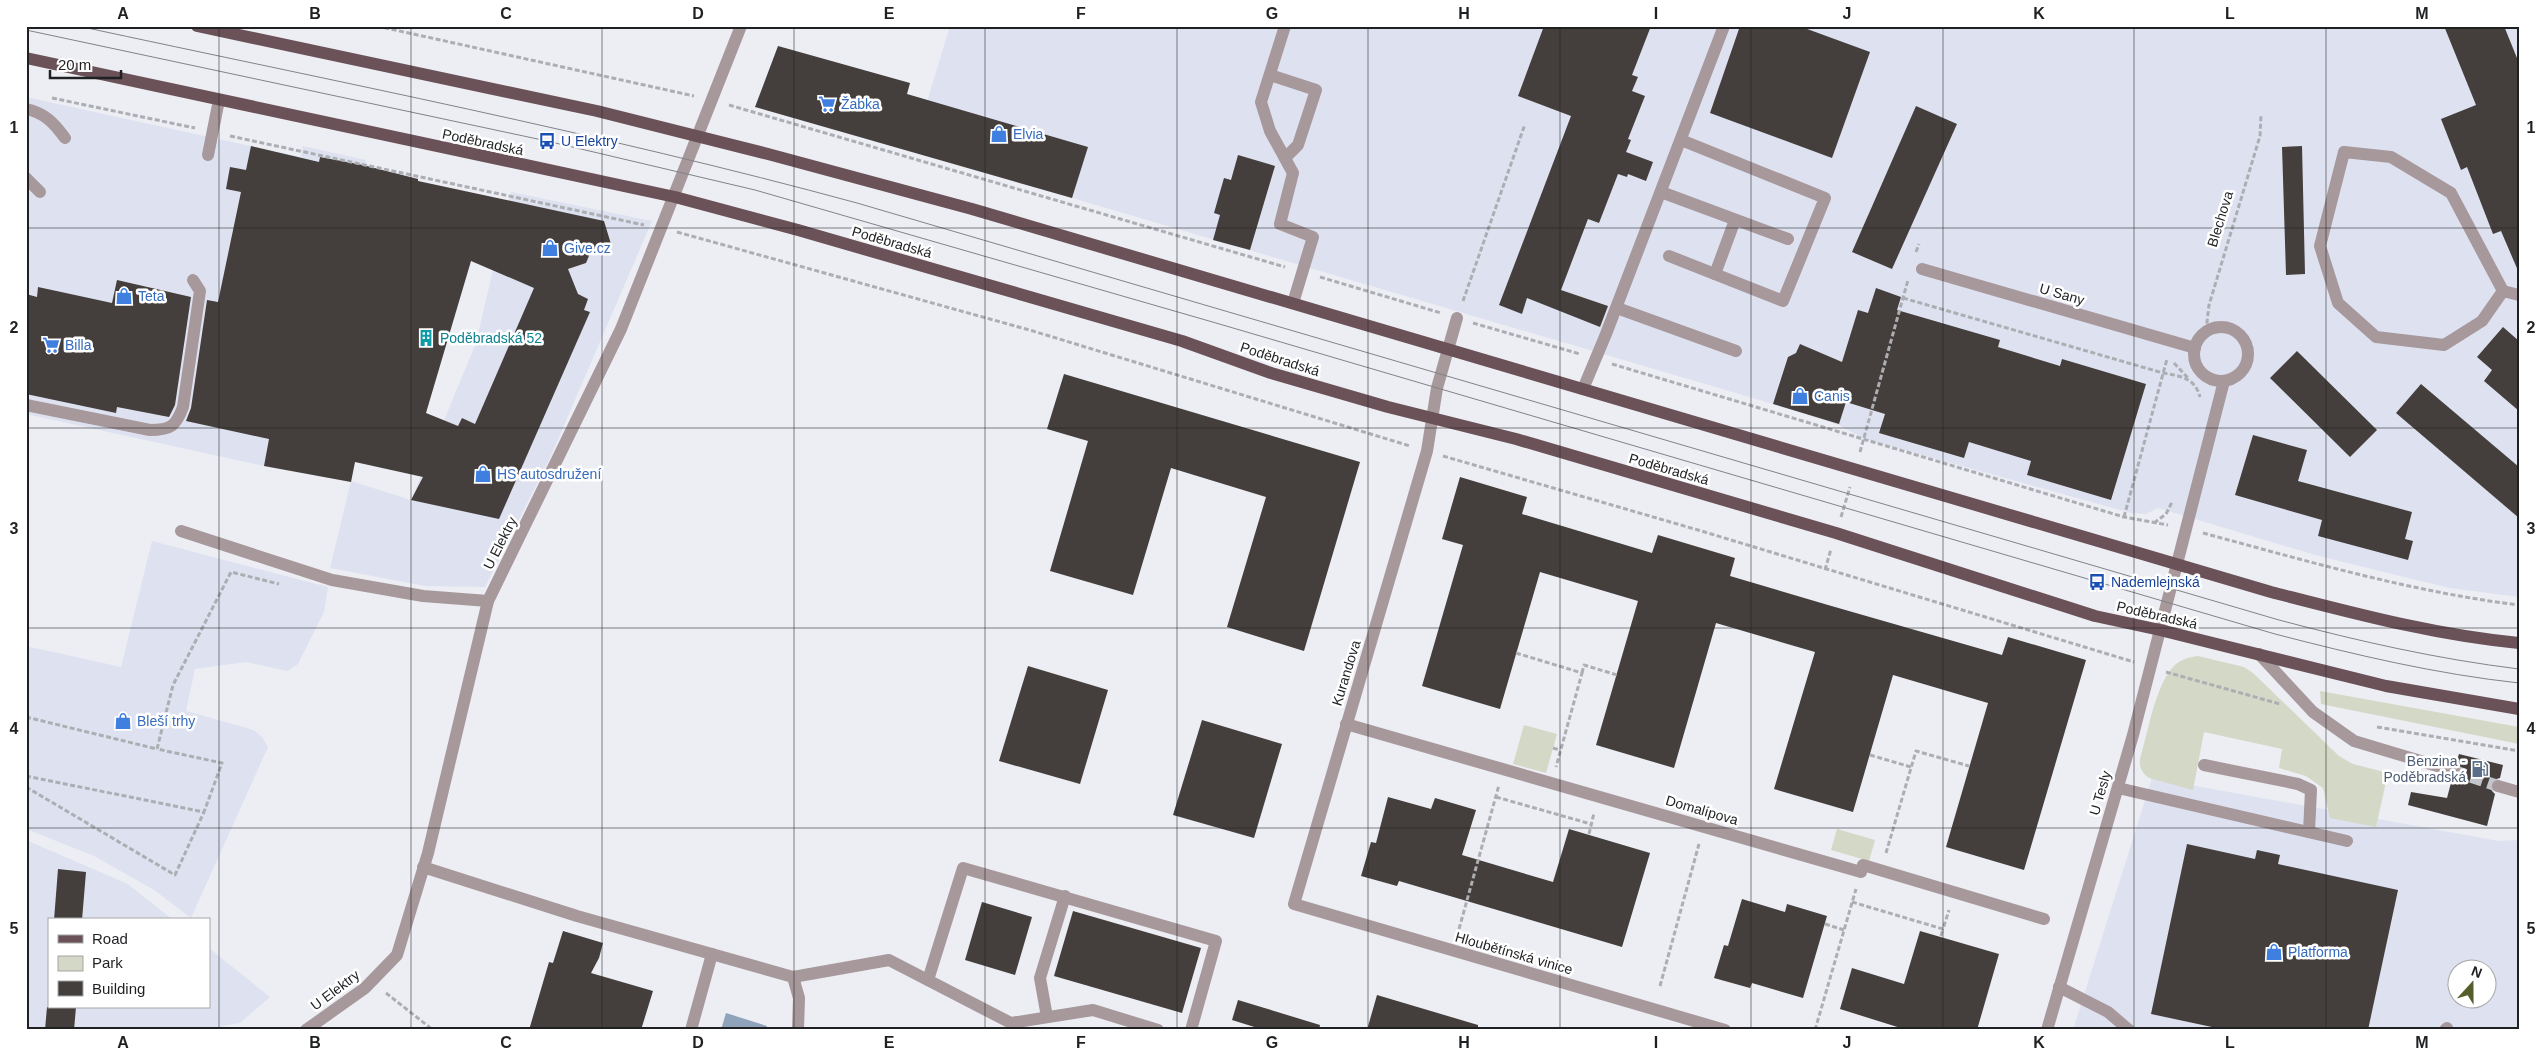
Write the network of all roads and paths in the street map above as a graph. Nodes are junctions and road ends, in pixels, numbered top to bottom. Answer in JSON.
{"nodes":[{"id":1,"x":197,"y":26,"type":"edge"},
{"id":2,"x":741,"y":26,"type":"edge"},
{"id":3,"x":1285,"y":26,"type":"edge"},
{"id":4,"x":1724,"y":26,"type":"edge"},
{"id":5,"x":26,"y":58,"type":"edge"},
{"id":6,"x":1270,"y":75,"type":"junction"},
{"id":7,"x":45,"y":96,"type":"dead end"},
{"id":8,"x":219,"y":100,"type":"junction"},
{"id":9,"x":26,"y":109,"type":"edge"},
{"id":10,"x":2261,"y":115,"type":"dead end"},
{"id":11,"x":1525,"y":124,"type":"dead end"},
{"id":12,"x":213,"y":132,"type":"junction"},
{"id":13,"x":697,"y":136,"type":"junction"},
{"id":14,"x":65,"y":138,"type":"dead end"},
{"id":15,"x":1680,"y":140,"type":"junction"},
{"id":16,"x":208,"y":155,"type":"dead end"},
{"id":17,"x":1285,"y":158,"type":"junction"},
{"id":18,"x":26,"y":178,"type":"edge"},
{"id":19,"x":40,"y":192,"type":"dead end"},
{"id":20,"x":1661,"y":192,"type":"junction"},
{"id":21,"x":675,"y":198,"type":"junction"},
{"id":22,"x":1735,"y":220,"type":"junction"},
{"id":23,"x":662,"y":229,"type":"junction"},
{"id":24,"x":1788,"y":240,"type":"dead end"},
{"id":25,"x":1919,"y":244,"type":"dead end"},
{"id":26,"x":1916,"y":253,"type":"dead end"},
{"id":27,"x":1669,"y":256,"type":"dead end"},
{"id":28,"x":1916,"y":270,"type":"joint"},
{"id":29,"x":1715,"y":274,"type":"junction"},
{"id":30,"x":193,"y":280,"type":"dead end"},
{"id":31,"x":2503,"y":291,"type":"junction"},
{"id":32,"x":2519,"y":295,"type":"edge"},
{"id":33,"x":1903,"y":298,"type":"junction"},
{"id":34,"x":1293,"y":304,"type":"junction"},
{"id":35,"x":1617,"y":308,"type":"junction"},
{"id":36,"x":1457,"y":318,"type":"joint"},
{"id":37,"x":2206,"y":331,"type":"junction"},
{"id":38,"x":2172,"y":342,"type":"junction"},
{"id":39,"x":2195,"y":348,"type":"junction"},
{"id":40,"x":1448,"y":349,"type":"junction"},
{"id":41,"x":1736,"y":351,"type":"dead end"},
{"id":42,"x":2167,"y":358,"type":"junction"},
{"id":43,"x":2163,"y":373,"type":"junction"},
{"id":44,"x":2188,"y":379,"type":"junction"},
{"id":45,"x":2224,"y":381,"type":"junction"},
{"id":46,"x":1583,"y":389,"type":"junction"},
{"id":47,"x":26,"y":405,"type":"edge"},
{"id":48,"x":2198,"y":406,"type":"dead end"},
{"id":49,"x":1431,"y":418,"type":"junction"},
{"id":50,"x":1427,"y":451,"type":"junction"},
{"id":51,"x":1855,"y":468,"type":"junction"},
{"id":52,"x":2173,"y":498,"type":"dead end"},
{"id":53,"x":2124,"y":517,"type":"dead end"},
{"id":54,"x":2154,"y":522,"type":"dead end"},
{"id":55,"x":181,"y":530,"type":"dead end"},
{"id":56,"x":1836,"y":533,"type":"junction"},
{"id":57,"x":2176,"y":564,"type":"junction"},
{"id":58,"x":1825,"y":570,"type":"junction"},
{"id":59,"x":286,"y":586,"type":"dead end"},
{"id":60,"x":488,"y":601,"type":"junction"},
{"id":61,"x":2160,"y":630,"type":"junction"},
{"id":62,"x":2519,"y":643,"type":"edge"},
{"id":63,"x":1516,"y":653,"type":"dead end"},
{"id":64,"x":2259,"y":654,"type":"junction"},
{"id":65,"x":2151,"y":667,"type":"junction"},
{"id":66,"x":1582,"y":673,"type":"junction"},
{"id":67,"x":1617,"y":675,"type":"dead end"},
{"id":68,"x":2519,"y":709,"type":"edge"},
{"id":69,"x":2313,"y":712,"type":"junction"},
{"id":70,"x":26,"y":717,"type":"edge"},
{"id":71,"x":1346,"y":724,"type":"junction"},
{"id":72,"x":2375,"y":726,"type":"dead end"},
{"id":73,"x":1553,"y":748,"type":"dead end"},
{"id":74,"x":157,"y":749,"type":"junction"},
{"id":75,"x":1560,"y":750,"type":"junction"},
{"id":76,"x":2519,"y":751,"type":"edge"},
{"id":77,"x":1870,"y":755,"type":"dead end"},
{"id":78,"x":2204,"y":765,"type":"dead end"},
{"id":79,"x":1968,"y":766,"type":"dead end"},
{"id":80,"x":1911,"y":767,"type":"junction"},
{"id":81,"x":1503,"y":769,"type":"junction"},
{"id":82,"x":2454,"y":771,"type":"tunnel mouth"},
{"id":83,"x":26,"y":776,"type":"edge"},
{"id":84,"x":1551,"y":782,"type":"junction"},
{"id":85,"x":2498,"y":786,"type":"tunnel mouth"},
{"id":86,"x":26,"y":787,"type":"edge"},
{"id":87,"x":2118,"y":788,"type":"junction"},
{"id":88,"x":2519,"y":792,"type":"edge"},
{"id":89,"x":1496,"y":797,"type":"junction"},
{"id":90,"x":204,"y":812,"type":"junction"},
{"id":91,"x":1704,"y":826,"type":"junction"},
{"id":92,"x":2309,"y":832,"type":"junction"},
{"id":93,"x":1588,"y":834,"type":"dead end"},
{"id":94,"x":2348,"y":841,"type":"dead end"},
{"id":95,"x":423,"y":867,"type":"junction"},
{"id":96,"x":1881,"y":870,"type":"junction"},
{"id":97,"x":1861,"y":872,"type":"junction"},
{"id":98,"x":1065,"y":896,"type":"junction"},
{"id":99,"x":1852,"y":902,"type":"junction"},
{"id":100,"x":1294,"y":904,"type":"joint"},
{"id":101,"x":1950,"y":908,"type":"dead end"},
{"id":102,"x":2044,"y":919,"type":"dead end"},
{"id":103,"x":1825,"y":924,"type":"dead end"},
{"id":104,"x":1459,"y":929,"type":"dead end"},
{"id":105,"x":1943,"y":929,"type":"junction"},
{"id":106,"x":1844,"y":930,"type":"junction"},
{"id":107,"x":1941,"y":936,"type":"dead end"},
{"id":108,"x":712,"y":954,"type":"junction"},
{"id":109,"x":793,"y":977,"type":"junction"},
{"id":110,"x":928,"y":980,"type":"junction"},
{"id":111,"x":372,"y":981,"type":"junction"},
{"id":112,"x":1660,"y":986,"type":"dead end"},
{"id":113,"x":2059,"y":987,"type":"junction"},
{"id":114,"x":1047,"y":1017,"type":"junction"},
{"id":115,"x":306,"y":1030,"type":"edge"},
{"id":116,"x":433,"y":1030,"type":"edge"},
{"id":117,"x":691,"y":1030,"type":"edge"},
{"id":118,"x":798,"y":1030,"type":"edge"},
{"id":119,"x":1158,"y":1030,"type":"edge"},
{"id":120,"x":1191,"y":1030,"type":"edge"},
{"id":121,"x":1725,"y":1030,"type":"edge"},
{"id":122,"x":1815,"y":1030,"type":"edge"},
{"id":123,"x":2047,"y":1030,"type":"edge"},
{"id":124,"x":2128,"y":1030,"type":"edge"}],
"edges":[{"from":1,"to":13,"type":"main road"},
{"from":2,"to":13,"type":"street","name":"U Elektry"},
{"from":3,"to":6,"type":"street"},
{"from":4,"to":15,"type":"street"},
{"from":5,"to":8,"type":"main road","name":"Poděbradská"},
{"from":6,"to":17,"type":"street"},
{"from":6,"to":17,"type":"street"},
{"from":7,"to":12,"type":"path"},
{"from":8,"to":12,"type":"street"},
{"from":8,"to":21,"type":"main road","name":"Poděbradská"},
{"from":9,"to":14,"type":"street"},
{"from":10,"to":37,"type":"path","name":"Blechova"},
{"from":11,"to":36,"type":"path"},
{"from":12,"to":16,"type":"street"},
{"from":12,"to":23,"type":"path"},
{"from":13,"to":21,"type":"street","name":"U Elektry"},
{"from":13,"to":34,"type":"main road"},
{"from":15,"to":20,"type":"street"},
{"from":15,"to":29,"type":"street"},
{"from":17,"to":34,"type":"street"},
{"from":18,"to":19,"type":"street"},
{"from":20,"to":22,"type":"street"},
{"from":20,"to":35,"type":"street"},
{"from":21,"to":23,"type":"street","name":"U Elektry"},
{"from":21,"to":49,"type":"main road","name":"Poděbradská"},
{"from":22,"to":24,"type":"street"},
{"from":22,"to":29,"type":"street"},
{"from":23,"to":50,"type":"path"},
{"from":23,"to":60,"type":"street","name":"U Elektry"},
{"from":25,"to":26,"type":"path"},
{"from":27,"to":29,"type":"street"},
{"from":28,"to":33,"type":"path"},
{"from":28,"to":38,"type":"street","name":"U Sany"},
{"from":30,"to":47,"type":"street"},
{"from":31,"to":31,"type":"street"},
{"from":31,"to":32,"type":"street"},
{"from":33,"to":43,"type":"path"},
{"from":33,"to":51,"type":"path"},
{"from":34,"to":40,"type":"main road"},
{"from":35,"to":41,"type":"street"},
{"from":35,"to":46,"type":"street"},
{"from":36,"to":40,"type":"street","name":"Kurandova"},
{"from":37,"to":39,"type":"street"},
{"from":37,"to":45,"type":"street"},
{"from":38,"to":39,"type":"street","name":"U Sany"},
{"from":38,"to":42,"type":"path"},
{"from":39,"to":45,"type":"street"},
{"from":40,"to":46,"type":"main road"},
{"from":40,"to":49,"type":"street","name":"Kurandova"},
{"from":42,"to":43,"type":"path"},
{"from":42,"to":44,"type":"path"},
{"from":43,"to":44,"type":"path"},
{"from":43,"to":53,"type":"path"},
{"from":44,"to":48,"type":"path"},
{"from":45,"to":57,"type":"street"},
{"from":46,"to":51,"type":"main road"},
{"from":49,"to":50,"type":"street","name":"Kurandova"},
{"from":49,"to":56,"type":"main road","name":"Poděbradská"},
{"from":50,"to":58,"type":"path"},
{"from":50,"to":71,"type":"street","name":"Kurandova"},
{"from":51,"to":56,"type":"path"},
{"from":51,"to":57,"type":"main road"},
{"from":52,"to":54,"type":"path"},
{"from":55,"to":60,"type":"street"},
{"from":56,"to":58,"type":"path"},
{"from":56,"to":61,"type":"main road","name":"Poděbradská"},
{"from":57,"to":61,"type":"street","name":"U Tesly"},
{"from":57,"to":62,"type":"main road"},
{"from":58,"to":65,"type":"path"},
{"from":59,"to":74,"type":"path"},
{"from":60,"to":95,"type":"street","name":"U Elektry"},
{"from":61,"to":64,"type":"main road","name":"Poděbradská"},
{"from":61,"to":65,"type":"street","name":"U Tesly"},
{"from":63,"to":66,"type":"path"},
{"from":64,"to":68,"type":"main road","name":"Poděbradská"},
{"from":64,"to":69,"type":"street"},
{"from":65,"to":69,"type":"path"},
{"from":65,"to":87,"type":"street","name":"U Tesly"},
{"from":66,"to":67,"type":"path"},
{"from":66,"to":75,"type":"path"},
{"from":69,"to":82,"type":"street"},
{"from":70,"to":74,"type":"path"},
{"from":71,"to":81,"type":"street","name":"Domalípova"},
{"from":71,"to":100,"type":"street","name":"Kurandova"},
{"from":72,"to":76,"type":"path"},
{"from":73,"to":75,"type":"path"},
{"from":74,"to":90,"type":"path"},
{"from":75,"to":84,"type":"path"},
{"from":77,"to":80,"type":"path"},
{"from":78,"to":92,"type":"street"},
{"from":79,"to":80,"type":"path"},
{"from":80,"to":96,"type":"path"},
{"from":81,"to":84,"type":"street","name":"Domalípova"},
{"from":81,"to":89,"type":"path"},
{"from":83,"to":90,"type":"path"},
{"from":84,"to":91,"type":"street","name":"Domalípova"},
{"from":85,"to":88,"type":"street"},
{"from":86,"to":90,"type":"path"},
{"from":87,"to":92,"type":"street"},
{"from":87,"to":113,"type":"street","name":"U Tesly"},
{"from":89,"to":93,"type":"path"},
{"from":89,"to":104,"type":"path"},
{"from":91,"to":97,"type":"street","name":"Domalípova"},
{"from":91,"to":112,"type":"path"},
{"from":92,"to":94,"type":"street"},
{"from":95,"to":108,"type":"street"},
{"from":95,"to":111,"type":"street","name":"U Elektry"},
{"from":96,"to":97,"type":"street","name":"Domalípova"},
{"from":96,"to":102,"type":"street","name":"Domalípova"},
{"from":97,"to":99,"type":"path"},
{"from":98,"to":110,"type":"street"},
{"from":98,"to":114,"type":"street"},
{"from":98,"to":120,"type":"street"},
{"from":99,"to":105,"type":"path"},
{"from":99,"to":106,"type":"path"},
{"from":100,"to":121,"type":"street","name":"Hloubětínská vinice"},
{"from":101,"to":105,"type":"path"},
{"from":103,"to":106,"type":"path"},
{"from":105,"to":107,"type":"path"},
{"from":106,"to":122,"type":"path"},
{"from":108,"to":109,"type":"street"},
{"from":108,"to":117,"type":"street"},
{"from":109,"to":110,"type":"street"},
{"from":109,"to":118,"type":"street"},
{"from":110,"to":114,"type":"street"},
{"from":111,"to":115,"type":"street","name":"U Elektry"},
{"from":111,"to":116,"type":"path"},
{"from":113,"to":123,"type":"street","name":"U Tesly"},
{"from":113,"to":124,"type":"street"},
{"from":114,"to":119,"type":"street"}]}
